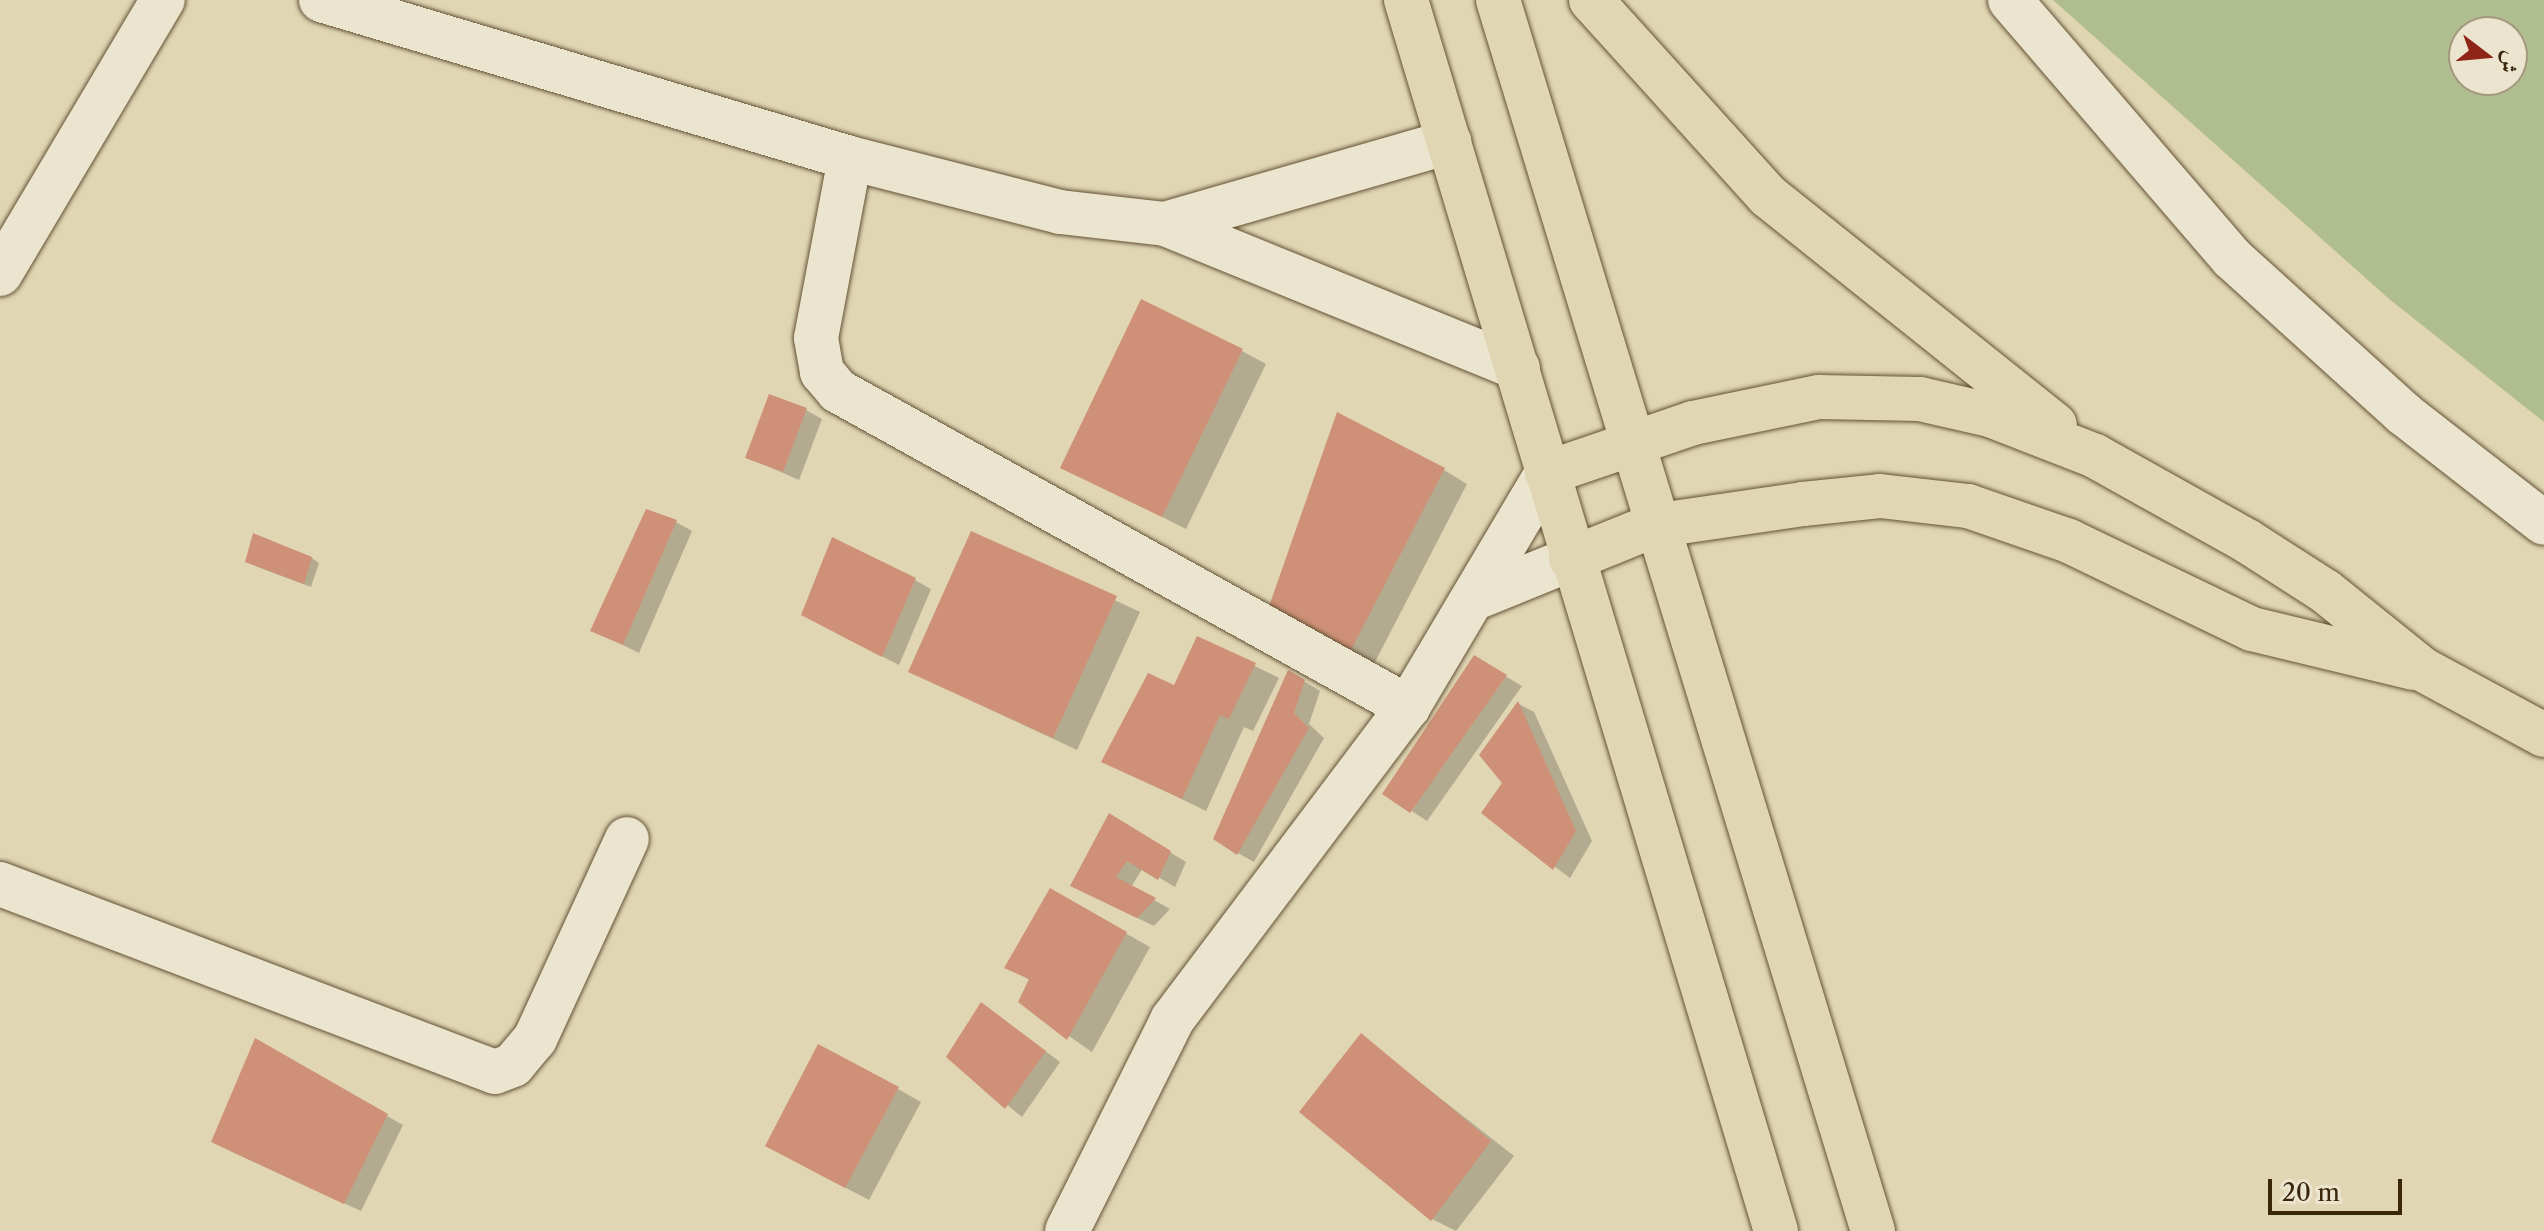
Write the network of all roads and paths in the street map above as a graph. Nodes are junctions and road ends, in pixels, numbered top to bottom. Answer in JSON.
{"nodes":[{"id":1,"x":163,"y":0,"type":"edge"},
{"id":2,"x":321,"y":0,"type":"edge"},
{"id":3,"x":1406,"y":0,"type":"edge"},
{"id":4,"x":1498,"y":0,"type":"edge"},
{"id":5,"x":1591,"y":0,"type":"edge"},
{"id":6,"x":2010,"y":0,"type":"edge"},
{"id":7,"x":1449,"y":142,"type":"junction"},
{"id":8,"x":850,"y":158,"type":"junction"},
{"id":9,"x":1165,"y":224,"type":"junction"},
{"id":10,"x":0,"y":274,"type":"edge"},
{"id":11,"x":1518,"y":368,"type":"junction"},
{"id":12,"x":1628,"y":442,"type":"junction"},
{"id":13,"x":2095,"y":456,"type":"junction"},
{"id":14,"x":1547,"y":473,"type":"junction"},
{"id":15,"x":2544,"y":523,"type":"edge"},
{"id":16,"x":1653,"y":526,"type":"junction"},
{"id":17,"x":1571,"y":559,"type":"junction"},
{"id":18,"x":1480,"y":596,"type":"junction"},
{"id":19,"x":2422,"y":669,"type":"junction"},
{"id":20,"x":1408,"y":707,"type":"junction"},
{"id":21,"x":2544,"y":735,"type":"edge"},
{"id":22,"x":627,"y":839,"type":"dead end"},
{"id":23,"x":0,"y":884,"type":"edge"},
{"id":24,"x":1067,"y":1231,"type":"edge"},
{"id":25,"x":1776,"y":1231,"type":"edge"},
{"id":26,"x":1873,"y":1231,"type":"edge"}],
"edges":[{"from":1,"to":10,"type":"street"},
{"from":2,"to":8,"type":"street"},
{"from":3,"to":7,"type":"main road"},
{"from":4,"to":12,"type":"main road"},
{"from":5,"to":13,"type":"main road"},
{"from":6,"to":15,"type":"street"},
{"from":7,"to":9,"type":"street"},
{"from":7,"to":11,"type":"main road"},
{"from":8,"to":9,"type":"street"},
{"from":8,"to":20,"type":"street"},
{"from":9,"to":11,"type":"street"},
{"from":11,"to":14,"type":"main road"},
{"from":12,"to":13,"type":"main road"},
{"from":12,"to":14,"type":"main road"},
{"from":12,"to":16,"type":"main road"},
{"from":13,"to":19,"type":"main road"},
{"from":14,"to":17,"type":"main road"},
{"from":14,"to":18,"type":"street"},
{"from":16,"to":17,"type":"main road"},
{"from":16,"to":19,"type":"main road"},
{"from":16,"to":26,"type":"main road"},
{"from":17,"to":18,"type":"street"},
{"from":17,"to":25,"type":"main road"},
{"from":18,"to":20,"type":"street"},
{"from":19,"to":21,"type":"main road"},
{"from":20,"to":24,"type":"street"},
{"from":22,"to":23,"type":"street"}]}
